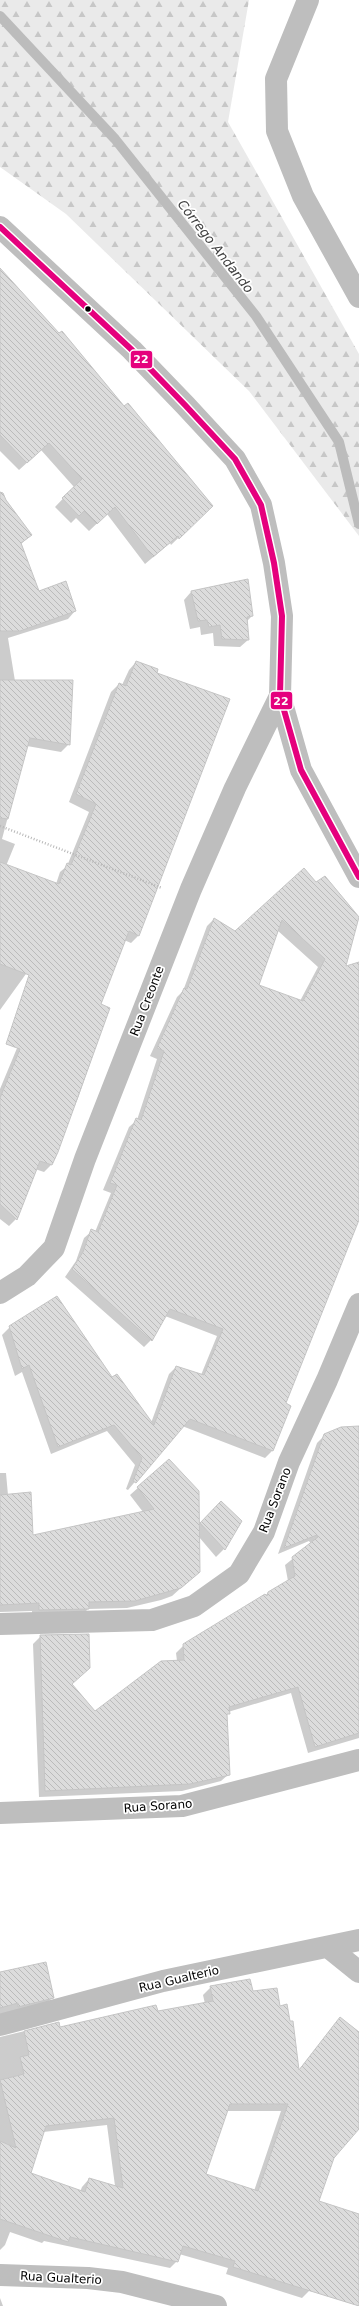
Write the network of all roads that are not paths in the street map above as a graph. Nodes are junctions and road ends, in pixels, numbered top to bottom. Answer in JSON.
{"nodes":[{"id":1,"x":308,"y":0,"type":"edge"},
{"id":2,"x":0,"y":227,"type":"edge"},
{"id":3,"x":359,"y":297,"type":"edge"},
{"id":4,"x":280,"y":696,"type":"junction"},
{"id":5,"x":359,"y":877,"type":"edge"},
{"id":6,"x":0,"y":1293,"type":"edge"},
{"id":7,"x":357,"y":1315,"type":"edge"},
{"id":8,"x":0,"y":1624,"type":"edge"},
{"id":9,"x":359,"y":1760,"type":"edge"},
{"id":10,"x":0,"y":1812,"type":"edge"},
{"id":11,"x":359,"y":1940,"type":"edge"},
{"id":12,"x":328,"y":1947,"type":"junction"},
{"id":13,"x":359,"y":1972,"type":"edge"},
{"id":14,"x":0,"y":2025,"type":"edge"},
{"id":15,"x":0,"y":2275,"type":"edge"},
{"id":16,"x":216,"y":2306,"type":"edge"}],
"edges":[{"from":1,"to":3,"type":"street"},
{"from":2,"to":4,"type":"street"},
{"from":4,"to":5,"type":"street"},
{"from":4,"to":6,"type":"street","name":"Rua Creonte"},
{"from":7,"to":8,"type":"street","name":"Rua Sorano"},
{"from":9,"to":10,"type":"street","name":"Rua Sorano"},
{"from":11,"to":12,"type":"street","name":"Rua Gualterio"},
{"from":12,"to":13,"type":"street"},
{"from":12,"to":14,"type":"street","name":"Rua Gualterio"},
{"from":15,"to":16,"type":"street","name":"Rua Gualterio"}]}
